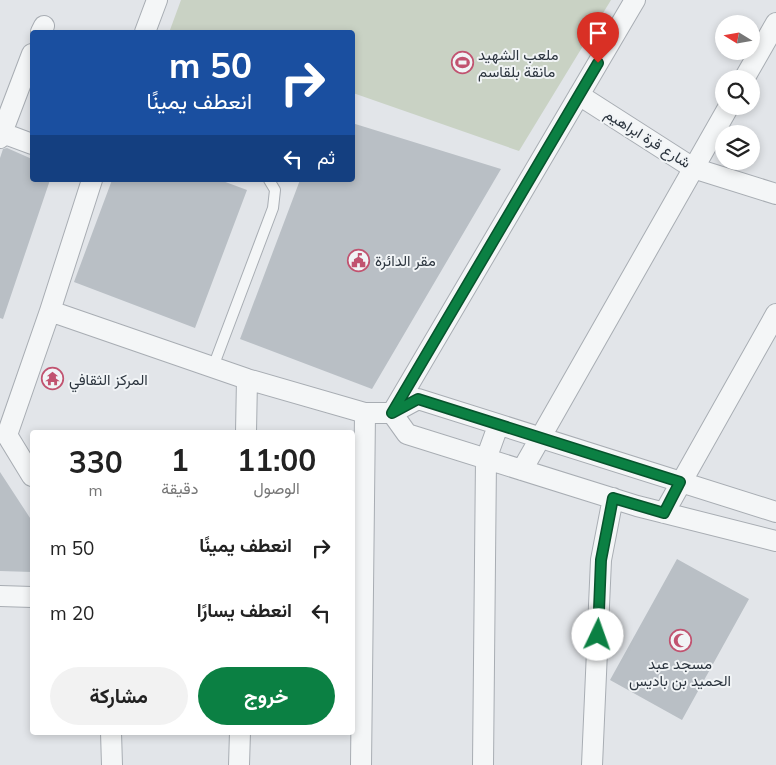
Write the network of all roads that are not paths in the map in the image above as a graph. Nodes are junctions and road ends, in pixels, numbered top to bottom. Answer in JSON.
{"nodes":[{"id":1,"x":157,"y":0,"type":"edge"},
{"id":2,"x":635,"y":0,"type":"edge"},
{"id":3,"x":776,"y":23,"type":"edge"},
{"id":4,"x":147,"y":30,"type":"edge"},
{"id":5,"x":30,"y":59,"type":"edge"},
{"id":6,"x":749,"y":70,"type":"edge"},
{"id":7,"x":579,"y":95,"type":"junction"},
{"id":8,"x":723,"y":115,"type":"edge"},
{"id":9,"x":1,"y":134,"type":"edge"},
{"id":10,"x":30,"y":143,"type":"edge"},
{"id":11,"x":693,"y":168,"type":"junction"},
{"id":12,"x":91,"y":182,"type":"edge"},
{"id":13,"x":270,"y":182,"type":"edge"},
{"id":14,"x":776,"y":194,"type":"edge"},
{"id":15,"x":50,"y":311,"type":"junction"},
{"id":16,"x":776,"y":314,"type":"edge"},
{"id":17,"x":213,"y":367,"type":"junction"},
{"id":18,"x":247,"y":379,"type":"junction"},
{"id":19,"x":364,"y":413,"type":"junction"},
{"id":20,"x":392,"y":413,"type":"junction"},
{"id":21,"x":498,"y":426,"type":"junction"},
{"id":22,"x":246,"y":430,"type":"edge"},
{"id":23,"x":3,"y":435,"type":"edge"},
{"id":24,"x":539,"y":439,"type":"junction"},
{"id":25,"x":486,"y":459,"type":"junction"},
{"id":26,"x":522,"y":470,"type":"junction"},
{"id":27,"x":30,"y":473,"type":"edge"},
{"id":28,"x":680,"y":482,"type":"junction"},
{"id":29,"x":613,"y":498,"type":"junction"},
{"id":30,"x":776,"y":512,"type":"edge"},
{"id":31,"x":664,"y":513,"type":"junction"},
{"id":32,"x":776,"y":541,"type":"edge"},
{"id":33,"x":0,"y":596,"type":"edge"},
{"id":34,"x":30,"y":596,"type":"edge"},
{"id":35,"x":358,"y":627,"type":"edge"},
{"id":36,"x":111,"y":735,"type":"edge"},
{"id":37,"x":240,"y":735,"type":"edge"},
{"id":38,"x":112,"y":765,"type":"edge"},
{"id":39,"x":239,"y":765,"type":"edge"},
{"id":40,"x":361,"y":765,"type":"edge"},
{"id":41,"x":483,"y":765,"type":"edge"},
{"id":42,"x":592,"y":765,"type":"edge"}],
"edges":[{"from":1,"to":4,"type":"street"},
{"from":2,"to":7,"type":"street"},
{"from":3,"to":6,"type":"street"},
{"from":5,"to":9,"type":"street"},
{"from":7,"to":11,"type":"street","name":"شارع قرة ابراهيم"},
{"from":7,"to":20,"type":"street"},
{"from":8,"to":11,"type":"street"},
{"from":9,"to":10,"type":"street"},
{"from":11,"to":14,"type":"street","name":"شارع قرة ابراهيم"},
{"from":11,"to":24,"type":"street"},
{"from":12,"to":15,"type":"street"},
{"from":13,"to":17,"type":"lane"},
{"from":15,"to":17,"type":"street"},
{"from":15,"to":23,"type":"street"},
{"from":16,"to":28,"type":"street"},
{"from":17,"to":18,"type":"street"},
{"from":18,"to":19,"type":"street"},
{"from":18,"to":22,"type":"street"},
{"from":19,"to":20,"type":"street"},
{"from":19,"to":35,"type":"street"},
{"from":20,"to":21,"type":"street"},
{"from":20,"to":25,"type":"street"},
{"from":21,"to":24,"type":"street"},
{"from":21,"to":25,"type":"street"},
{"from":23,"to":27,"type":"street"},
{"from":24,"to":26,"type":"street"},
{"from":24,"to":28,"type":"street"},
{"from":25,"to":26,"type":"street"},
{"from":25,"to":41,"type":"street"},
{"from":26,"to":29,"type":"street"},
{"from":28,"to":30,"type":"street"},
{"from":28,"to":31,"type":"street"},
{"from":29,"to":31,"type":"street"},
{"from":29,"to":42,"type":"street"},
{"from":31,"to":32,"type":"street"},
{"from":33,"to":34,"type":"street"},
{"from":35,"to":40,"type":"street"},
{"from":36,"to":38,"type":"street"},
{"from":37,"to":39,"type":"street"}]}
